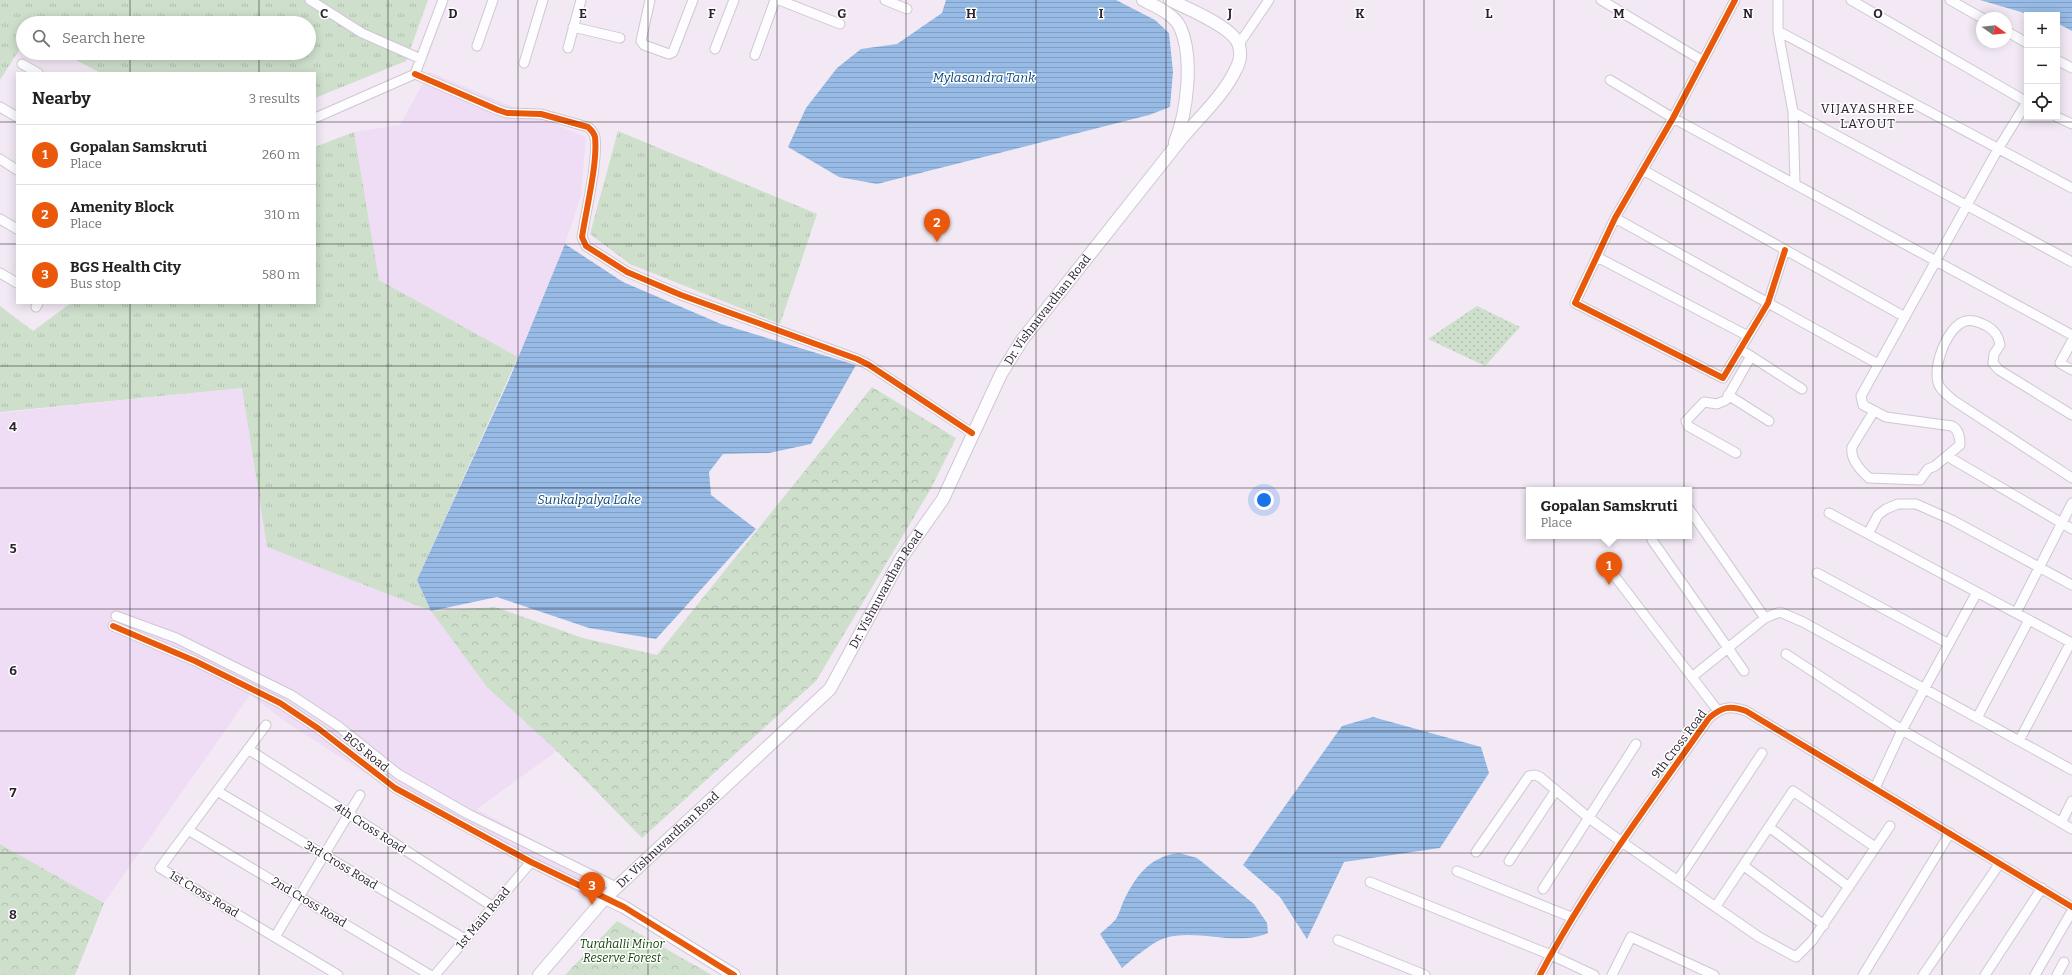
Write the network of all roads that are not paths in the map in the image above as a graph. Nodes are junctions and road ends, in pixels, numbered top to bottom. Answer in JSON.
{"nodes":[{"id":1,"x":310,"y":0,"type":"edge"},
{"id":2,"x":443,"y":0,"type":"edge"},
{"id":3,"x":493,"y":0,"type":"edge"},
{"id":4,"x":543,"y":0,"type":"edge"},
{"id":5,"x":581,"y":0,"type":"edge"},
{"id":6,"x":650,"y":0,"type":"edge"},
{"id":7,"x":692,"y":0,"type":"edge"},
{"id":8,"x":734,"y":0,"type":"edge"},
{"id":9,"x":774,"y":0,"type":"edge"},
{"id":10,"x":779,"y":0,"type":"edge"},
{"id":11,"x":885,"y":0,"type":"edge"},
{"id":12,"x":1143,"y":0,"type":"edge"},
{"id":13,"x":1170,"y":0,"type":"edge"},
{"id":14,"x":1269,"y":0,"type":"edge"},
{"id":15,"x":1601,"y":0,"type":"edge"},
{"id":16,"x":1778,"y":0,"type":"edge"},
{"id":17,"x":1851,"y":0,"type":"edge"},
{"id":18,"x":1950,"y":0,"type":"edge"},
{"id":19,"x":1732,"y":1,"type":"edge"},
{"id":20,"x":907,"y":9,"type":"dead end"},
{"id":21,"x":1976,"y":15,"type":"edge"},
{"id":22,"x":840,"y":24,"type":"dead end"},
{"id":23,"x":573,"y":28,"type":"junction"},
{"id":24,"x":1778,"y":31,"type":"junction"},
{"id":25,"x":2012,"y":34,"type":"edge"},
{"id":26,"x":620,"y":38,"type":"dead end"},
{"id":27,"x":2024,"y":41,"type":"edge"},
{"id":28,"x":1239,"y":44,"type":"junction"},
{"id":29,"x":477,"y":46,"type":"dead end"},
{"id":30,"x":568,"y":48,"type":"dead end"},
{"id":31,"x":715,"y":49,"type":"dead end"},
{"id":32,"x":755,"y":55,"type":"dead end"},
{"id":33,"x":421,"y":59,"type":"junction"},
{"id":34,"x":1703,"y":61,"type":"junction"},
{"id":35,"x":2060,"y":62,"type":"edge"},
{"id":36,"x":524,"y":63,"type":"dead end"},
{"id":37,"x":22,"y":64,"type":"dead end"},
{"id":38,"x":2072,"y":68,"type":"edge"},
{"id":39,"x":36,"y":72,"type":"edge"},
{"id":40,"x":415,"y":74,"type":"junction"},
{"id":41,"x":1610,"y":80,"type":"dead end"},
{"id":42,"x":2024,"y":100,"type":"edge"},
{"id":43,"x":0,"y":107,"type":"edge"},
{"id":44,"x":2024,"y":107,"type":"edge"},
{"id":45,"x":1793,"y":112,"type":"junction"},
{"id":46,"x":16,"y":116,"type":"edge"},
{"id":47,"x":316,"y":118,"type":"edge"},
{"id":48,"x":1673,"y":118,"type":"junction"},
{"id":49,"x":2060,"y":118,"type":"edge"},
{"id":50,"x":2072,"y":124,"type":"edge"},
{"id":51,"x":1998,"y":149,"type":"junction"},
{"id":52,"x":1170,"y":153,"type":"junction"},
{"id":53,"x":0,"y":159,"type":"edge"},
{"id":54,"x":16,"y":169,"type":"edge"},
{"id":55,"x":1643,"y":170,"type":"junction"},
{"id":56,"x":1795,"y":184,"type":"junction"},
{"id":57,"x":2072,"y":188,"type":"edge"},
{"id":58,"x":1967,"y":205,"type":"junction"},
{"id":59,"x":1615,"y":218,"type":"junction"},
{"id":60,"x":0,"y":219,"type":"edge"},
{"id":61,"x":16,"y":228,"type":"edge"},
{"id":62,"x":1785,"y":250,"type":"junction"},
{"id":63,"x":1597,"y":257,"type":"junction"},
{"id":64,"x":1936,"y":261,"type":"junction"},
{"id":65,"x":2072,"y":262,"type":"edge"},
{"id":66,"x":0,"y":273,"type":"edge"},
{"id":67,"x":16,"y":282,"type":"edge"},
{"id":68,"x":1768,"y":303,"type":"junction"},
{"id":69,"x":1905,"y":317,"type":"junction"},
{"id":70,"x":2072,"y":335,"type":"edge"},
{"id":71,"x":1748,"y":336,"type":"junction"},
{"id":72,"x":2072,"y":341,"type":"edge"},
{"id":73,"x":1740,"y":349,"type":"junction"},
{"id":74,"x":1751,"y":356,"type":"junction"},
{"id":75,"x":1878,"y":364,"type":"junction"},
{"id":76,"x":2072,"y":370,"type":"edge"},
{"id":77,"x":1802,"y":388,"type":"dead end"},
{"id":78,"x":1728,"y":395,"type":"junction"},
{"id":79,"x":1874,"y":411,"type":"junction"},
{"id":80,"x":2072,"y":415,"type":"edge"},
{"id":81,"x":1769,"y":421,"type":"dead end"},
{"id":82,"x":972,"y":433,"type":"junction"},
{"id":83,"x":1736,"y":453,"type":"dead end"},
{"id":84,"x":1947,"y":456,"type":"junction"},
{"id":85,"x":2072,"y":478,"type":"edge"},
{"id":86,"x":2072,"y":503,"type":"edge"},
{"id":87,"x":1692,"y":512,"type":"edge"},
{"id":88,"x":1829,"y":513,"type":"dead end"},
{"id":89,"x":2061,"y":523,"type":"junction"},
{"id":90,"x":2072,"y":529,"type":"edge"},
{"id":91,"x":1868,"y":534,"type":"junction"},
{"id":92,"x":1652,"y":540,"type":"dead end"},
{"id":93,"x":2038,"y":568,"type":"junction"},
{"id":94,"x":1610,"y":570,"type":"dead end"},
{"id":95,"x":1816,"y":573,"type":"dead end"},
{"id":96,"x":2072,"y":585,"type":"edge"},
{"id":97,"x":1976,"y":592,"type":"junction"},
{"id":98,"x":2016,"y":613,"type":"junction"},
{"id":99,"x":116,"y":616,"type":"dead end"},
{"id":100,"x":1765,"y":618,"type":"junction"},
{"id":101,"x":2029,"y":620,"type":"junction"},
{"id":102,"x":113,"y":626,"type":"dead end"},
{"id":103,"x":2072,"y":643,"type":"edge"},
{"id":104,"x":1949,"y":644,"type":"junction"},
{"id":105,"x":1728,"y":649,"type":"junction"},
{"id":106,"x":1786,"y":654,"type":"dead end"},
{"id":107,"x":1744,"y":671,"type":"dead end"},
{"id":108,"x":1692,"y":677,"type":"junction"},
{"id":109,"x":1924,"y":688,"type":"junction"},
{"id":110,"x":1718,"y":711,"type":"junction"},
{"id":111,"x":1977,"y":718,"type":"junction"},
{"id":112,"x":266,"y":725,"type":"dead end"},
{"id":113,"x":1902,"y":730,"type":"junction"},
{"id":114,"x":2019,"y":741,"type":"junction"},
{"id":115,"x":1636,"y":744,"type":"dead end"},
{"id":116,"x":248,"y":749,"type":"junction"},
{"id":117,"x":1762,"y":753,"type":"dead end"},
{"id":118,"x":2072,"y":768,"type":"edge"},
{"id":119,"x":1875,"y":788,"type":"junction"},
{"id":120,"x":1556,"y":790,"type":"junction"},
{"id":121,"x":217,"y":791,"type":"junction"},
{"id":122,"x":360,"y":795,"type":"dead end"},
{"id":123,"x":2072,"y":801,"type":"edge"},
{"id":124,"x":348,"y":814,"type":"junction"},
{"id":125,"x":1589,"y":818,"type":"junction"},
{"id":126,"x":2061,"y":823,"type":"junction"},
{"id":127,"x":1890,"y":826,"type":"dead end"},
{"id":128,"x":1769,"y":827,"type":"junction"},
{"id":129,"x":2072,"y":829,"type":"edge"},
{"id":130,"x":188,"y":830,"type":"junction"},
{"id":131,"x":1950,"y":833,"type":"junction"},
{"id":132,"x":1622,"y":842,"type":"junction"},
{"id":133,"x":1875,"y":847,"type":"junction"},
{"id":134,"x":1476,"y":852,"type":"dead end"},
{"id":135,"x":324,"y":855,"type":"junction"},
{"id":136,"x":1509,"y":861,"type":"dead end"},
{"id":137,"x":531,"y":862,"type":"junction"},
{"id":138,"x":2000,"y":863,"type":"junction"},
{"id":139,"x":1744,"y":866,"type":"junction"},
{"id":140,"x":1457,"y":871,"type":"dead end"},
{"id":141,"x":1678,"y":880,"type":"junction"},
{"id":142,"x":1370,"y":882,"type":"dead end"},
{"id":143,"x":616,"y":887,"type":"junction"},
{"id":144,"x":1848,"y":887,"type":"junction"},
{"id":145,"x":2042,"y":888,"type":"junction"},
{"id":146,"x":1543,"y":889,"type":"dead end"},
{"id":147,"x":299,"y":896,"type":"junction"},
{"id":148,"x":605,"y":898,"type":"junction"},
{"id":149,"x":492,"y":906,"type":"junction"},
{"id":150,"x":1716,"y":906,"type":"junction"},
{"id":151,"x":624,"y":907,"type":"junction"},
{"id":152,"x":2072,"y":907,"type":"edge"},
{"id":153,"x":2072,"y":911,"type":"edge"},
{"id":154,"x":1571,"y":917,"type":"junction"},
{"id":155,"x":1824,"y":925,"type":"junction"},
{"id":156,"x":275,"y":937,"type":"junction"},
{"id":157,"x":465,"y":939,"type":"junction"},
{"id":158,"x":1338,"y":940,"type":"dead end"},
{"id":159,"x":1551,"y":955,"type":"junction"},
{"id":160,"x":2064,"y":962,"type":"dead end"},
{"id":161,"x":338,"y":975,"type":"edge"},
{"id":162,"x":430,"y":975,"type":"edge"},
{"id":163,"x":435,"y":975,"type":"edge"},
{"id":164,"x":539,"y":975,"type":"edge"},
{"id":165,"x":734,"y":975,"type":"edge"},
{"id":166,"x":1425,"y":975,"type":"edge"},
{"id":167,"x":1540,"y":975,"type":"edge"},
{"id":168,"x":1594,"y":975,"type":"edge"},
{"id":169,"x":1612,"y":975,"type":"edge"},
{"id":170,"x":1714,"y":975,"type":"edge"},
{"id":171,"x":1863,"y":975,"type":"edge"},
{"id":172,"x":1923,"y":975,"type":"edge"},
{"id":173,"x":1985,"y":975,"type":"edge"},
{"id":174,"x":2035,"y":975,"type":"edge"},
{"id":175,"x":2057,"y":975,"type":"edge"}],
"edges":[{"from":1,"to":33,"type":"street"},
{"from":2,"to":33,"type":"street"},
{"from":3,"to":29,"type":"street"},
{"from":4,"to":36,"type":"street"},
{"from":5,"to":23,"type":"street"},
{"from":6,"to":7,"type":"street"},
{"from":8,"to":31,"type":"street"},
{"from":9,"to":32,"type":"street"},
{"from":10,"to":22,"type":"street"},
{"from":11,"to":20,"type":"street"},
{"from":12,"to":52,"type":"main road","name":"Dr. Vishnuvardhan Road"},
{"from":13,"to":28,"type":"main road"},
{"from":14,"to":28,"type":"street"},
{"from":15,"to":34,"type":"street"},
{"from":16,"to":24,"type":"street"},
{"from":17,"to":42,"type":"street"},
{"from":18,"to":21,"type":"street"},
{"from":19,"to":34,"type":"street"},
{"from":23,"to":26,"type":"street"},
{"from":23,"to":30,"type":"street"},
{"from":24,"to":45,"type":"street"},
{"from":24,"to":51,"type":"street"},
{"from":25,"to":27,"type":"street"},
{"from":28,"to":52,"type":"main road","name":"Dr. Vishnuvardhan Road"},
{"from":33,"to":40,"type":"street"},
{"from":34,"to":48,"type":"street"},
{"from":35,"to":38,"type":"street"},
{"from":37,"to":39,"type":"street"},
{"from":40,"to":47,"type":"street"},
{"from":40,"to":82,"type":"street"},
{"from":41,"to":48,"type":"street"},
{"from":43,"to":46,"type":"street"},
{"from":44,"to":51,"type":"street"},
{"from":45,"to":56,"type":"street"},
{"from":45,"to":58,"type":"street"},
{"from":48,"to":55,"type":"street"},
{"from":48,"to":56,"type":"street"},
{"from":49,"to":50,"type":"street"},
{"from":51,"to":57,"type":"street"},
{"from":51,"to":58,"type":"street"},
{"from":52,"to":82,"type":"main road","name":"Dr. Vishnuvardhan Road"},
{"from":53,"to":54,"type":"street"},
{"from":55,"to":59,"type":"street"},
{"from":55,"to":62,"type":"street"},
{"from":56,"to":64,"type":"street"},
{"from":58,"to":64,"type":"street"},
{"from":58,"to":65,"type":"street"},
{"from":59,"to":63,"type":"street"},
{"from":59,"to":68,"type":"street"},
{"from":60,"to":61,"type":"street"},
{"from":62,"to":68,"type":"street"},
{"from":62,"to":69,"type":"street"},
{"from":63,"to":71,"type":"street"},
{"from":63,"to":73,"type":"street"},
{"from":64,"to":69,"type":"street"},
{"from":64,"to":70,"type":"street"},
{"from":66,"to":67,"type":"street"},
{"from":68,"to":71,"type":"street"},
{"from":68,"to":75,"type":"street"},
{"from":69,"to":75,"type":"street"},
{"from":71,"to":73,"type":"street"},
{"from":72,"to":76,"type":"street"},
{"from":73,"to":74,"type":"street"},
{"from":74,"to":77,"type":"street"},
{"from":74,"to":78,"type":"street"},
{"from":75,"to":79,"type":"street"},
{"from":78,"to":81,"type":"street"},
{"from":78,"to":83,"type":"street"},
{"from":79,"to":84,"type":"street"},
{"from":79,"to":84,"type":"street"},
{"from":80,"to":85,"type":"street"},
{"from":82,"to":143,"type":"main road","name":"Dr. Vishnuvardhan Road"},
{"from":84,"to":89,"type":"street"},
{"from":86,"to":89,"type":"street"},
{"from":87,"to":100,"type":"street"},
{"from":88,"to":91,"type":"street"},
{"from":89,"to":90,"type":"street"},
{"from":89,"to":93,"type":"street"},
{"from":91,"to":93,"type":"street"},
{"from":91,"to":97,"type":"street"},
{"from":92,"to":105,"type":"street"},
{"from":93,"to":96,"type":"street"},
{"from":93,"to":98,"type":"street"},
{"from":94,"to":108,"type":"street"},
{"from":95,"to":104,"type":"street"},
{"from":97,"to":98,"type":"street"},
{"from":97,"to":104,"type":"street"},
{"from":98,"to":101,"type":"street"},
{"from":99,"to":143,"type":"street","name":"BGS Road"},
{"from":100,"to":105,"type":"street"},
{"from":100,"to":109,"type":"street"},
{"from":101,"to":103,"type":"street"},
{"from":101,"to":111,"type":"street"},
{"from":102,"to":137,"type":"street","name":"BGS Road"},
{"from":103,"to":114,"type":"street"},
{"from":104,"to":109,"type":"street"},
{"from":105,"to":107,"type":"street"},
{"from":105,"to":108,"type":"street"},
{"from":106,"to":113,"type":"street"},
{"from":108,"to":110,"type":"street"},
{"from":109,"to":111,"type":"street"},
{"from":109,"to":113,"type":"street"},
{"from":110,"to":119,"type":"street","name":"9th Cross Road"},
{"from":110,"to":132,"type":"street","name":"9th Cross Road"},
{"from":111,"to":114,"type":"street"},
{"from":112,"to":116,"type":"street","name":"1st Cross Road"},
{"from":113,"to":119,"type":"street"},
{"from":113,"to":126,"type":"street"},
{"from":114,"to":118,"type":"street"},
{"from":115,"to":125,"type":"street"},
{"from":116,"to":121,"type":"street","name":"1st Cross Road"},
{"from":116,"to":124,"type":"street","name":"4th Cross Road"},
{"from":117,"to":141,"type":"street"},
{"from":119,"to":131,"type":"street","name":"9th Cross Road"},
{"from":120,"to":125,"type":"street"},
{"from":120,"to":134,"type":"street"},
{"from":120,"to":136,"type":"street"},
{"from":121,"to":130,"type":"street","name":"1st Cross Road"},
{"from":121,"to":135,"type":"street","name":"3rd Cross Road"},
{"from":122,"to":124,"type":"street"},
{"from":123,"to":126,"type":"street"},
{"from":124,"to":135,"type":"street"},
{"from":124,"to":149,"type":"street","name":"4th Cross Road"},
{"from":125,"to":132,"type":"street"},
{"from":125,"to":146,"type":"street"},
{"from":126,"to":129,"type":"street"},
{"from":127,"to":133,"type":"street"},
{"from":128,"to":133,"type":"street"},
{"from":128,"to":139,"type":"street"},
{"from":128,"to":144,"type":"street"},
{"from":130,"to":147,"type":"street","name":"2nd Cross Road"},
{"from":130,"to":156,"type":"street","name":"1st Cross Road"},
{"from":131,"to":138,"type":"street","name":"9th Cross Road"},
{"from":131,"to":171,"type":"street"},
{"from":132,"to":141,"type":"street"},
{"from":132,"to":154,"type":"street","name":"9th Cross Road"},
{"from":133,"to":144,"type":"street"},
{"from":135,"to":147,"type":"street"},
{"from":135,"to":157,"type":"street","name":"3rd Cross Road"},
{"from":137,"to":148,"type":"street","name":"BGS Road"},
{"from":137,"to":149,"type":"street","name":"1st Main Road"},
{"from":138,"to":145,"type":"street","name":"9th Cross Road"},
{"from":138,"to":172,"type":"street"},
{"from":139,"to":150,"type":"street"},
{"from":139,"to":155,"type":"street"},
{"from":140,"to":154,"type":"street"},
{"from":141,"to":150,"type":"street"},
{"from":142,"to":159,"type":"street"},
{"from":143,"to":148,"type":"main road","name":"Dr. Vishnuvardhan Road"},
{"from":143,"to":151,"type":"main road"},
{"from":144,"to":155,"type":"street"},
{"from":145,"to":152,"type":"street","name":"9th Cross Road"},
{"from":145,"to":173,"type":"street"},
{"from":147,"to":156,"type":"street"},
{"from":147,"to":162,"type":"street","name":"2nd Cross Road"},
{"from":148,"to":151,"type":"main road"},
{"from":148,"to":164,"type":"main road","name":"Dr. Vishnuvardhan Road"},
{"from":149,"to":157,"type":"street","name":"1st Main Road"},
{"from":150,"to":155,"type":"street"},
{"from":151,"to":165,"type":"main road"},
{"from":153,"to":174,"type":"street"},
{"from":154,"to":159,"type":"street","name":"9th Cross Road"},
{"from":156,"to":161,"type":"street","name":"1st Cross Road"},
{"from":157,"to":163,"type":"street","name":"1st Main Road"},
{"from":158,"to":166,"type":"street"},
{"from":159,"to":167,"type":"street","name":"9th Cross Road"},
{"from":159,"to":168,"type":"street"},
{"from":160,"to":175,"type":"street"},
{"from":169,"to":170,"type":"street"}]}
